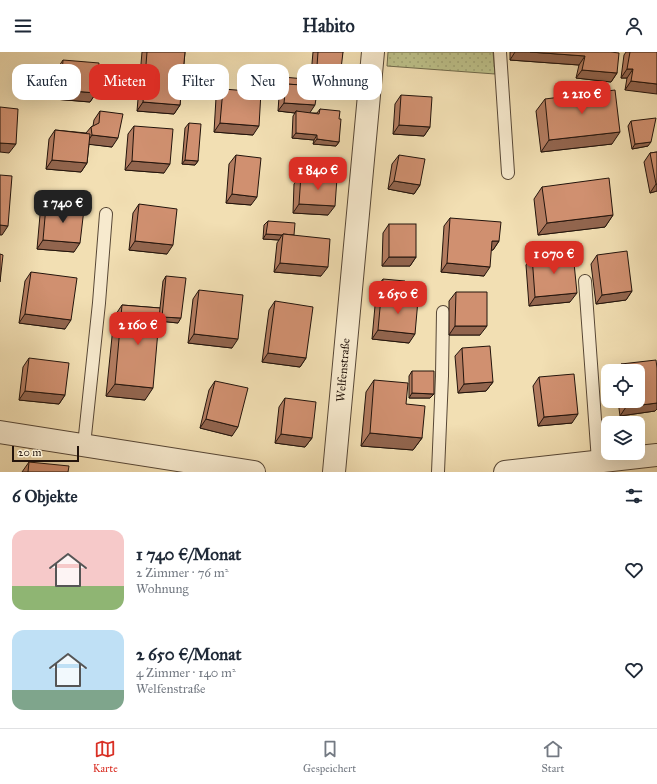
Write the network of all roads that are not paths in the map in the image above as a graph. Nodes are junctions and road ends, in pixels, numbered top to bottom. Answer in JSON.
{"nodes":[{"id":1,"x":373,"y":52,"type":"edge"},
{"id":2,"x":500,"y":52,"type":"edge"},
{"id":3,"x":508,"y":173,"type":"dead end"},
{"id":4,"x":106,"y":214,"type":"dead end"},
{"id":5,"x":585,"y":281,"type":"dead end"},
{"id":6,"x":442,"y":312,"type":"dead end"},
{"id":7,"x":0,"y":432,"type":"edge"},
{"id":8,"x":84,"y":445,"type":"junction"},
{"id":9,"x":657,"y":455,"type":"edge"},
{"id":10,"x":598,"y":461,"type":"junction"},
{"id":11,"x":529,"y":471,"type":"edge"},
{"id":12,"x":254,"y":472,"type":"edge"},
{"id":13,"x":334,"y":472,"type":"edge"},
{"id":14,"x":438,"y":472,"type":"edge"},
{"id":15,"x":505,"y":472,"type":"edge"}],
"edges":[{"from":1,"to":13,"type":"street","name":"Welfenstraße"},
{"from":2,"to":3,"type":"lane"},
{"from":4,"to":8,"type":"lane"},
{"from":5,"to":10,"type":"lane"},
{"from":6,"to":14,"type":"lane"},
{"from":7,"to":8,"type":"street"},
{"from":8,"to":12,"type":"street"},
{"from":9,"to":10,"type":"street"},
{"from":10,"to":11,"type":"street"},
{"from":11,"to":15,"type":"street"}]}
